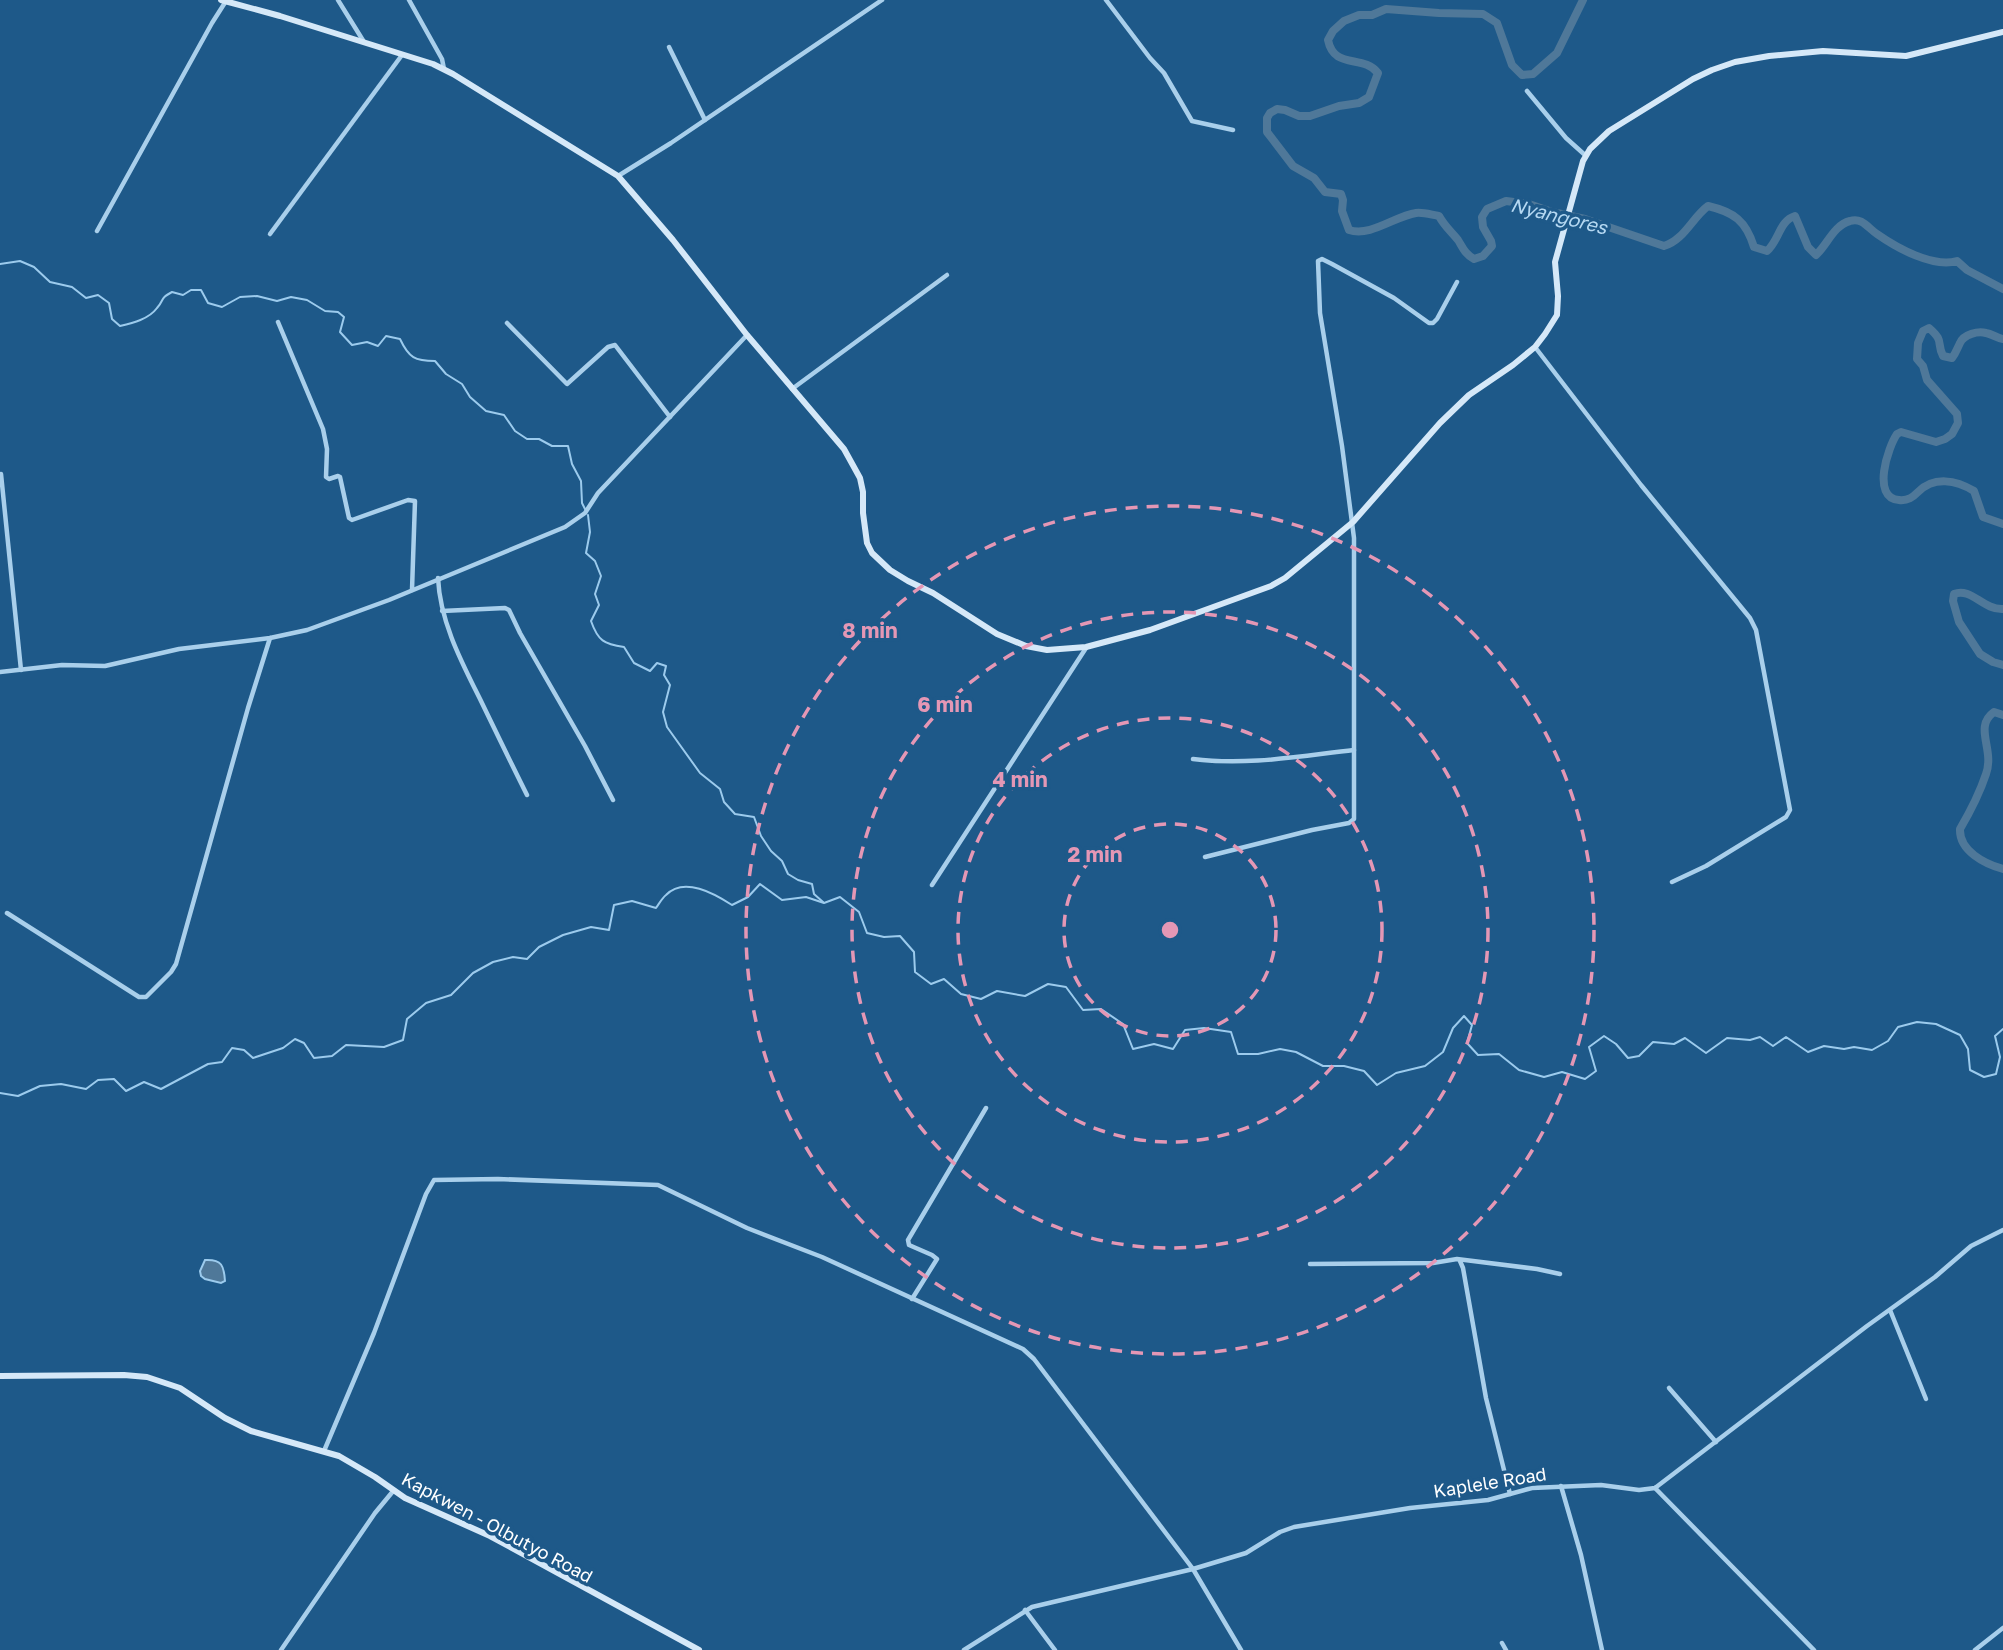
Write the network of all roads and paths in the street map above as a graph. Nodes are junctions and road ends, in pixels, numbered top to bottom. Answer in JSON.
{"nodes":[{"id":1,"x":338,"y":0,"type":"edge"},
{"id":2,"x":409,"y":0,"type":"edge"},
{"id":3,"x":882,"y":0,"type":"edge"},
{"id":4,"x":1106,"y":0,"type":"edge"},
{"id":5,"x":223,"y":1,"type":"edge"},
{"id":6,"x":2003,"y":32,"type":"edge"},
{"id":7,"x":365,"y":43,"type":"junction"},
{"id":8,"x":669,"y":47,"type":"dead end"},
{"id":9,"x":403,"y":54,"type":"junction"},
{"id":10,"x":444,"y":69,"type":"junction"},
{"id":11,"x":1527,"y":91,"type":"dead end"},
{"id":12,"x":705,"y":120,"type":"junction"},
{"id":13,"x":1233,"y":130,"type":"dead end"},
{"id":14,"x":1585,"y":155,"type":"junction"},
{"id":15,"x":618,"y":176,"type":"junction"},
{"id":16,"x":97,"y":231,"type":"dead end"},
{"id":17,"x":270,"y":234,"type":"dead end"},
{"id":18,"x":947,"y":275,"type":"dead end"},
{"id":19,"x":1457,"y":282,"type":"dead end"},
{"id":20,"x":278,"y":322,"type":"dead end"},
{"id":21,"x":507,"y":323,"type":"dead end"},
{"id":22,"x":747,"y":335,"type":"junction"},
{"id":23,"x":1535,"y":347,"type":"junction"},
{"id":24,"x":792,"y":389,"type":"junction"},
{"id":25,"x":670,"y":417,"type":"junction"},
{"id":26,"x":1,"y":474,"type":"edge"},
{"id":27,"x":1353,"y":522,"type":"junction"},
{"id":28,"x":438,"y":578,"type":"junction"},
{"id":29,"x":412,"y":590,"type":"junction"},
{"id":30,"x":442,"y":611,"type":"junction"},
{"id":31,"x":270,"y":638,"type":"junction"},
{"id":32,"x":1086,"y":647,"type":"junction"},
{"id":33,"x":21,"y":670,"type":"junction"},
{"id":34,"x":0,"y":672,"type":"edge"},
{"id":35,"x":1354,"y":750,"type":"junction"},
{"id":36,"x":1193,"y":759,"type":"dead end"},
{"id":37,"x":527,"y":795,"type":"dead end"},
{"id":38,"x":613,"y":800,"type":"dead end"},
{"id":39,"x":1205,"y":857,"type":"dead end"},
{"id":40,"x":1672,"y":883,"type":"dead end"},
{"id":41,"x":932,"y":886,"type":"dead end"},
{"id":42,"x":7,"y":913,"type":"dead end"},
{"id":43,"x":986,"y":1108,"type":"dead end"},
{"id":44,"x":2003,"y":1230,"type":"edge"},
{"id":45,"x":1460,"y":1261,"type":"junction"},
{"id":46,"x":1310,"y":1264,"type":"dead end"},
{"id":47,"x":1560,"y":1274,"type":"dead end"},
{"id":48,"x":912,"y":1299,"type":"junction"},
{"id":49,"x":1889,"y":1310,"type":"junction"},
{"id":50,"x":0,"y":1376,"type":"edge"},
{"id":51,"x":1670,"y":1388,"type":"dead end"},
{"id":52,"x":1926,"y":1399,"type":"dead end"},
{"id":53,"x":1716,"y":1442,"type":"junction"},
{"id":54,"x":324,"y":1451,"type":"junction"},
{"id":55,"x":1561,"y":1486,"type":"junction"},
{"id":56,"x":1655,"y":1488,"type":"junction"},
{"id":57,"x":394,"y":1490,"type":"junction"},
{"id":58,"x":1510,"y":1494,"type":"junction"},
{"id":59,"x":1193,"y":1569,"type":"junction"},
{"id":60,"x":1025,"y":1610,"type":"junction"},
{"id":61,"x":2003,"y":1628,"type":"edge"},
{"id":62,"x":1502,"y":1643,"type":"dead end"},
{"id":63,"x":281,"y":1650,"type":"edge"},
{"id":64,"x":699,"y":1650,"type":"edge"},
{"id":65,"x":964,"y":1650,"type":"edge"},
{"id":66,"x":1055,"y":1650,"type":"edge"},
{"id":67,"x":1241,"y":1650,"type":"edge"},
{"id":68,"x":1506,"y":1650,"type":"edge"},
{"id":69,"x":1602,"y":1650,"type":"edge"},
{"id":70,"x":1814,"y":1650,"type":"edge"},
{"id":71,"x":1975,"y":1650,"type":"edge"}],
"edges":[{"from":1,"to":7,"type":"street"},
{"from":2,"to":10,"type":"street"},
{"from":3,"to":12,"type":"street"},
{"from":4,"to":13,"type":"street"},
{"from":5,"to":7,"type":"street"},
{"from":5,"to":16,"type":"street"},
{"from":6,"to":14,"type":"street"},
{"from":7,"to":9,"type":"street"},
{"from":8,"to":12,"type":"street"},
{"from":9,"to":10,"type":"street"},
{"from":9,"to":17,"type":"street"},
{"from":10,"to":15,"type":"street"},
{"from":11,"to":14,"type":"street"},
{"from":12,"to":15,"type":"street"},
{"from":14,"to":23,"type":"street"},
{"from":15,"to":22,"type":"street"},
{"from":18,"to":24,"type":"street"},
{"from":19,"to":27,"type":"street"},
{"from":20,"to":29,"type":"street"},
{"from":21,"to":25,"type":"street"},
{"from":22,"to":24,"type":"street"},
{"from":22,"to":25,"type":"street"},
{"from":23,"to":27,"type":"street"},
{"from":23,"to":40,"type":"street"},
{"from":24,"to":32,"type":"street"},
{"from":25,"to":28,"type":"street"},
{"from":26,"to":33,"type":"street"},
{"from":27,"to":32,"type":"street"},
{"from":27,"to":35,"type":"street"},
{"from":28,"to":29,"type":"street"},
{"from":28,"to":30,"type":"street"},
{"from":29,"to":31,"type":"street"},
{"from":30,"to":37,"type":"street"},
{"from":30,"to":38,"type":"street"},
{"from":31,"to":33,"type":"street"},
{"from":31,"to":42,"type":"street"},
{"from":32,"to":41,"type":"street"},
{"from":33,"to":34,"type":"street"},
{"from":35,"to":36,"type":"street"},
{"from":35,"to":39,"type":"street"},
{"from":43,"to":48,"type":"street"},
{"from":44,"to":49,"type":"street"},
{"from":45,"to":46,"type":"street"},
{"from":45,"to":47,"type":"street"},
{"from":45,"to":58,"type":"street"},
{"from":48,"to":54,"type":"street"},
{"from":48,"to":59,"type":"street"},
{"from":49,"to":52,"type":"street"},
{"from":49,"to":53,"type":"street"},
{"from":50,"to":54,"type":"street","name":"Kapkwen - Olbutyo Road"},
{"from":51,"to":53,"type":"street"},
{"from":53,"to":56,"type":"street"},
{"from":54,"to":57,"type":"street","name":"Kapkwen - Olbutyo Road"},
{"from":55,"to":56,"type":"street","name":"Kaplele Road"},
{"from":55,"to":58,"type":"street","name":"Kaplele Road"},
{"from":55,"to":69,"type":"street"},
{"from":56,"to":70,"type":"street"},
{"from":57,"to":63,"type":"street"},
{"from":57,"to":64,"type":"street","name":"Kapkwen - Olbutyo Road"},
{"from":58,"to":59,"type":"street","name":"Kaplele Road"},
{"from":59,"to":60,"type":"street","name":"Kaplele Road"},
{"from":59,"to":67,"type":"street"},
{"from":60,"to":65,"type":"street","name":"Kaplele Road"},
{"from":60,"to":66,"type":"street"},
{"from":61,"to":71,"type":"street"},
{"from":62,"to":68,"type":"street"}]}
